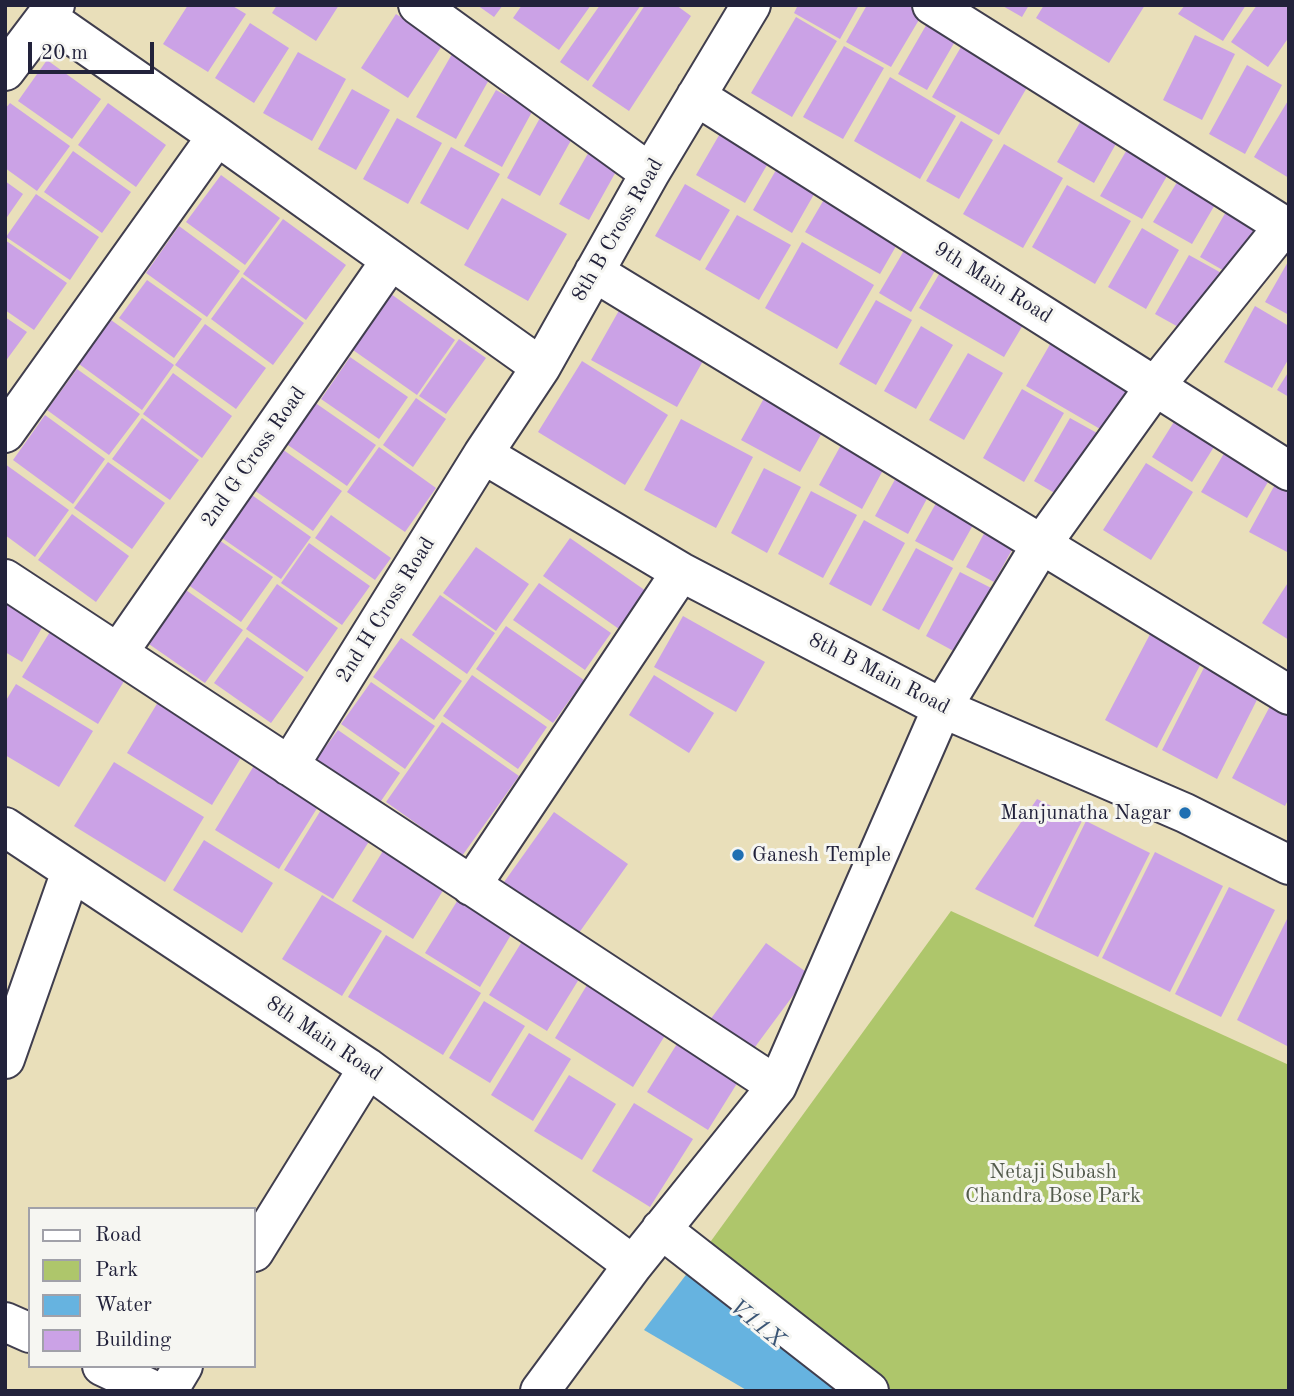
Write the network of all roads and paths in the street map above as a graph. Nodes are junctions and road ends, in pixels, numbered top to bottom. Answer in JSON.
{"nodes":[{"id":1,"x":418,"y":5,"type":"edge"},
{"id":2,"x":751,"y":5,"type":"edge"},
{"id":3,"x":932,"y":5,"type":"edge"},
{"id":4,"x":50,"y":11,"type":"edge"},
{"id":5,"x":5,"y":71,"type":"edge"},
{"id":6,"x":696,"y":96,"type":"junction"},
{"id":7,"x":217,"y":136,"type":"junction"},
{"id":8,"x":650,"y":173,"type":"junction"},
{"id":9,"x":1286,"y":228,"type":"edge"},
{"id":10,"x":391,"y":260,"type":"junction"},
{"id":11,"x":594,"y":272,"type":"junction"},
{"id":12,"x":541,"y":367,"type":"junction"},
{"id":13,"x":1156,"y":385,"type":"junction"},
{"id":14,"x":5,"y":433,"type":"edge"},
{"id":15,"x":484,"y":454,"type":"junction"},
{"id":16,"x":1289,"y":471,"type":"edge"},
{"id":17,"x":1041,"y":545,"type":"junction"},
{"id":18,"x":681,"y":572,"type":"junction"},
{"id":19,"x":5,"y":579,"type":"edge"},
{"id":20,"x":118,"y":653,"type":"junction"},
{"id":21,"x":1289,"y":695,"type":"edge"},
{"id":22,"x":943,"y":708,"type":"junction"},
{"id":23,"x":289,"y":766,"type":"junction"},
{"id":24,"x":5,"y":827,"type":"edge"},
{"id":25,"x":1289,"y":865,"type":"edge"},
{"id":26,"x":71,"y":871,"type":"junction"},
{"id":27,"x":471,"y":886,"type":"junction"},
{"id":28,"x":5,"y":1059,"type":"edge"},
{"id":29,"x":368,"y":1068,"type":"junction"},
{"id":30,"x":777,"y":1086,"type":"junction"},
{"id":31,"x":662,"y":1229,"type":"junction"},
{"id":32,"x":256,"y":1249,"type":"edge"},
{"id":33,"x":633,"y":1265,"type":"junction"},
{"id":34,"x":5,"y":1322,"type":"edge"},
{"id":35,"x":28,"y":1332,"type":"edge"},
{"id":36,"x":106,"y":1368,"type":"edge"},
{"id":37,"x":182,"y":1368,"type":"edge"},
{"id":38,"x":156,"y":1391,"type":"edge"},
{"id":39,"x":168,"y":1391,"type":"edge"},
{"id":40,"x":540,"y":1391,"type":"edge"},
{"id":41,"x":869,"y":1391,"type":"edge"}],
"edges":[{"from":1,"to":8,"type":"street"},
{"from":2,"to":6,"type":"street","name":"8th B Cross Road"},
{"from":3,"to":9,"type":"street"},
{"from":4,"to":5,"type":"street"},
{"from":4,"to":7,"type":"street"},
{"from":6,"to":8,"type":"street","name":"8th B Cross Road"},
{"from":6,"to":13,"type":"street","name":"9th Main Road"},
{"from":7,"to":10,"type":"street"},
{"from":7,"to":14,"type":"street"},
{"from":8,"to":11,"type":"street","name":"8th B Cross Road"},
{"from":9,"to":13,"type":"street"},
{"from":10,"to":12,"type":"street"},
{"from":10,"to":20,"type":"street","name":"2nd G Cross Road"},
{"from":11,"to":12,"type":"street","name":"8th B Cross Road"},
{"from":11,"to":17,"type":"street"},
{"from":12,"to":15,"type":"street","name":"8th B Cross Road"},
{"from":13,"to":16,"type":"street","name":"9th Main Road"},
{"from":13,"to":17,"type":"street"},
{"from":15,"to":18,"type":"street","name":"8th B Main Road"},
{"from":15,"to":23,"type":"street","name":"2nd H Cross Road"},
{"from":17,"to":21,"type":"street"},
{"from":17,"to":22,"type":"street"},
{"from":18,"to":22,"type":"street","name":"8th B Main Road"},
{"from":18,"to":27,"type":"street"},
{"from":19,"to":20,"type":"street"},
{"from":20,"to":23,"type":"street"},
{"from":22,"to":25,"type":"street","name":"8th B Main Road"},
{"from":22,"to":30,"type":"street"},
{"from":23,"to":27,"type":"street"},
{"from":24,"to":26,"type":"street","name":"8th Main Road"},
{"from":26,"to":28,"type":"street"},
{"from":26,"to":29,"type":"street","name":"8th Main Road"},
{"from":27,"to":30,"type":"street"},
{"from":29,"to":32,"type":"street"},
{"from":29,"to":33,"type":"street","name":"8th Main Road"},
{"from":30,"to":31,"type":"street"},
{"from":31,"to":33,"type":"street"},
{"from":31,"to":41,"type":"street"},
{"from":33,"to":40,"type":"street"},
{"from":34,"to":35,"type":"street"},
{"from":36,"to":38,"type":"street"},
{"from":37,"to":39,"type":"street"}]}
